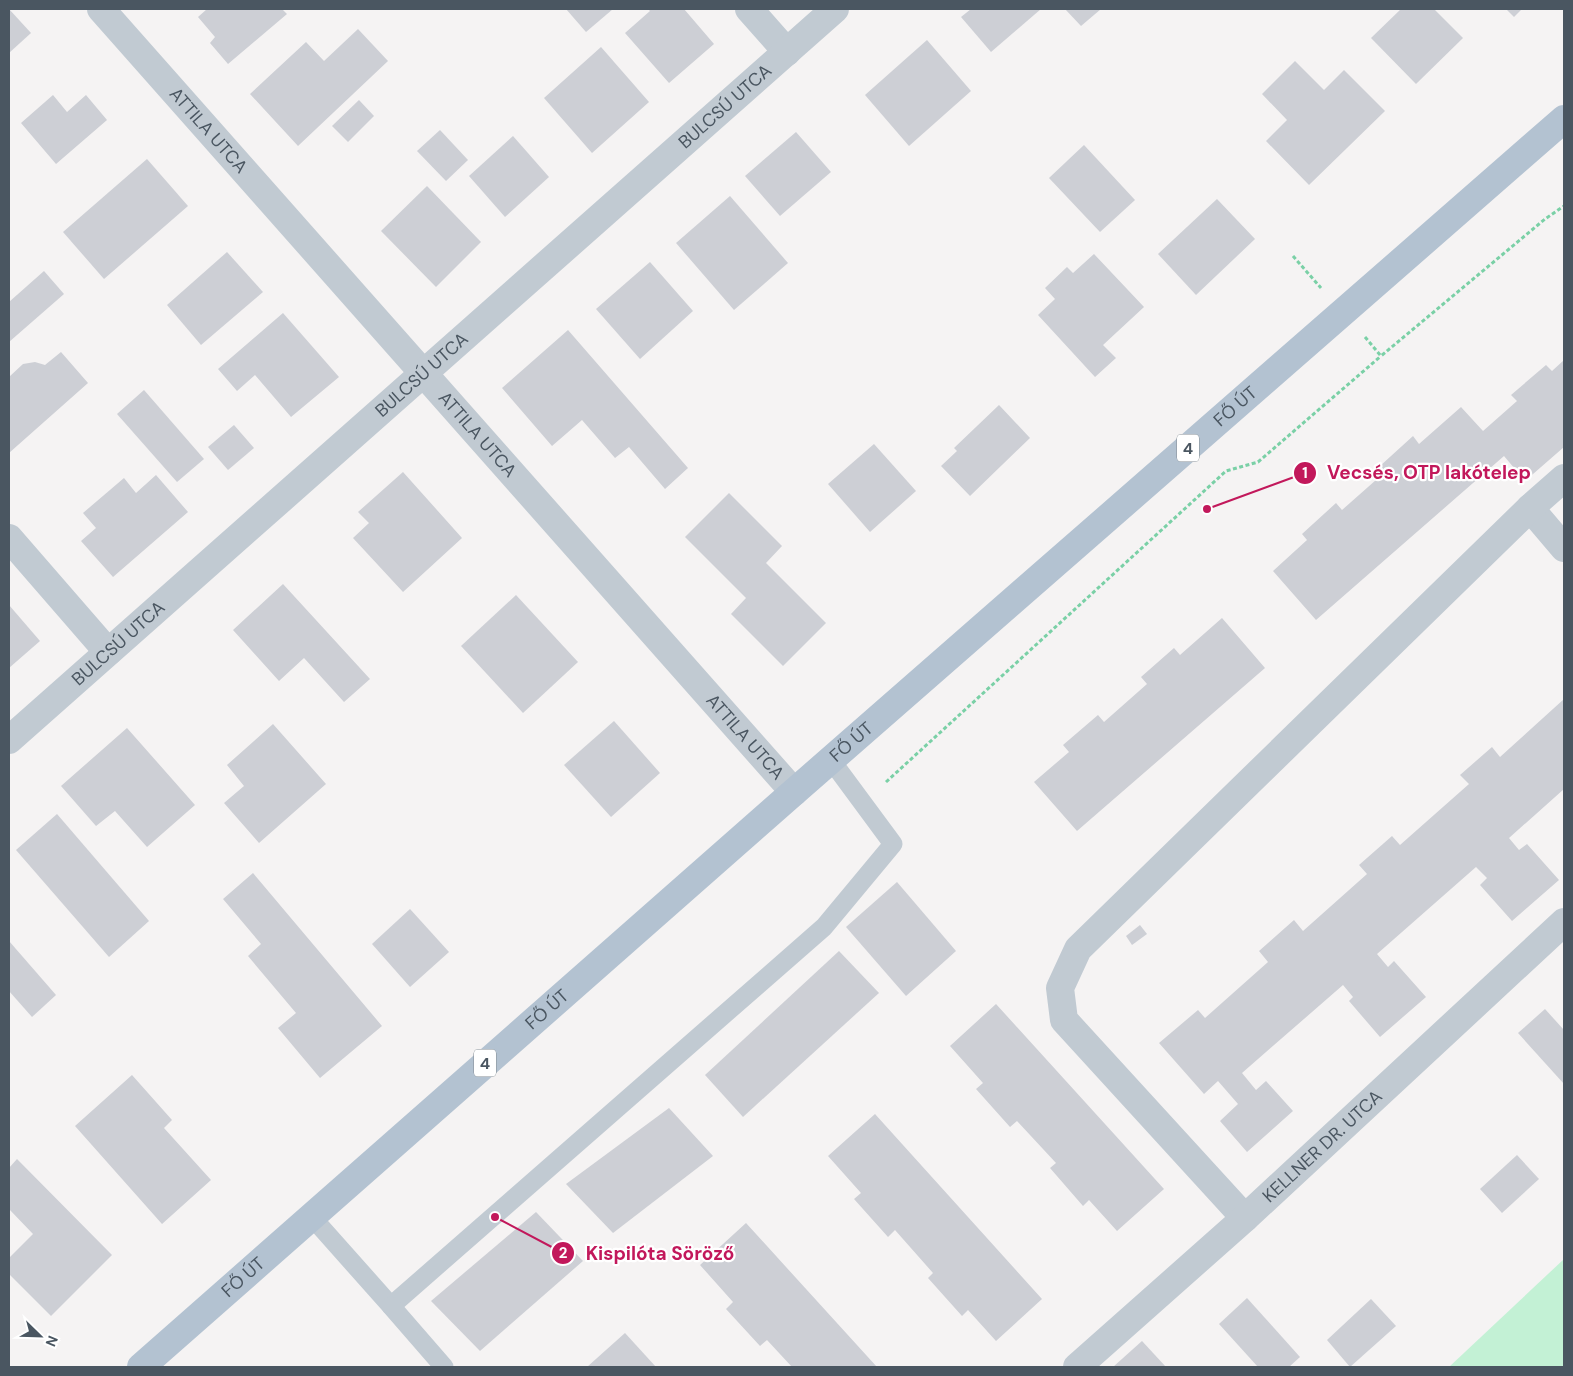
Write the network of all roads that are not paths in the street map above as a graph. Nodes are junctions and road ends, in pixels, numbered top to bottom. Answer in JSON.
{"nodes":[{"id":1,"x":101,"y":9,"type":"edge"},
{"id":2,"x":749,"y":9,"type":"edge"},
{"id":3,"x":835,"y":9,"type":"edge"},
{"id":4,"x":787,"y":52,"type":"junction"},
{"id":5,"x":1558,"y":126,"type":"edge"},
{"id":6,"x":423,"y":373,"type":"junction"},
{"id":7,"x":1564,"y":478,"type":"edge"},
{"id":8,"x":1530,"y":508,"type":"junction"},
{"id":9,"x":9,"y":538,"type":"edge"},
{"id":10,"x":1564,"y":548,"type":"edge"},
{"id":11,"x":108,"y":652,"type":"junction"},
{"id":12,"x":9,"y":740,"type":"edge"},
{"id":13,"x":831,"y":760,"type":"junction"},
{"id":14,"x":794,"y":792,"type":"junction"},
{"id":15,"x":1564,"y":922,"type":"edge"},
{"id":16,"x":312,"y":1216,"type":"junction"},
{"id":17,"x":1245,"y":1218,"type":"junction"},
{"id":18,"x":391,"y":1306,"type":"junction"},
{"id":19,"x":141,"y":1367,"type":"edge"},
{"id":20,"x":444,"y":1367,"type":"edge"},
{"id":21,"x":1076,"y":1367,"type":"edge"}],
"edges":[{"from":1,"to":6,"type":"street","name":"ATTILA UTCA"},
{"from":2,"to":4,"type":"street"},
{"from":3,"to":4,"type":"street","name":"BULCSÚ UTCA"},
{"from":4,"to":6,"type":"street","name":"BULCSÚ UTCA"},
{"from":5,"to":13,"type":"main road","name":"FŐ ÚT","number":"4"},
{"from":6,"to":11,"type":"street","name":"BULCSÚ UTCA"},
{"from":6,"to":14,"type":"street","name":"ATTILA UTCA"},
{"from":7,"to":8,"type":"street"},
{"from":8,"to":10,"type":"street"},
{"from":8,"to":17,"type":"street"},
{"from":9,"to":11,"type":"street"},
{"from":11,"to":12,"type":"street","name":"BULCSÚ UTCA"},
{"from":13,"to":14,"type":"main road","name":"FŐ ÚT","number":"4"},
{"from":13,"to":18,"type":"lane"},
{"from":14,"to":16,"type":"main road","name":"FŐ ÚT","number":"4"},
{"from":15,"to":17,"type":"street","name":"KELLNER DR. UTCA"},
{"from":16,"to":18,"type":"lane"},
{"from":16,"to":19,"type":"main road","name":"FŐ ÚT","number":"4"},
{"from":17,"to":21,"type":"street","name":"KELLNER DR. UTCA"},
{"from":18,"to":20,"type":"lane"}]}
